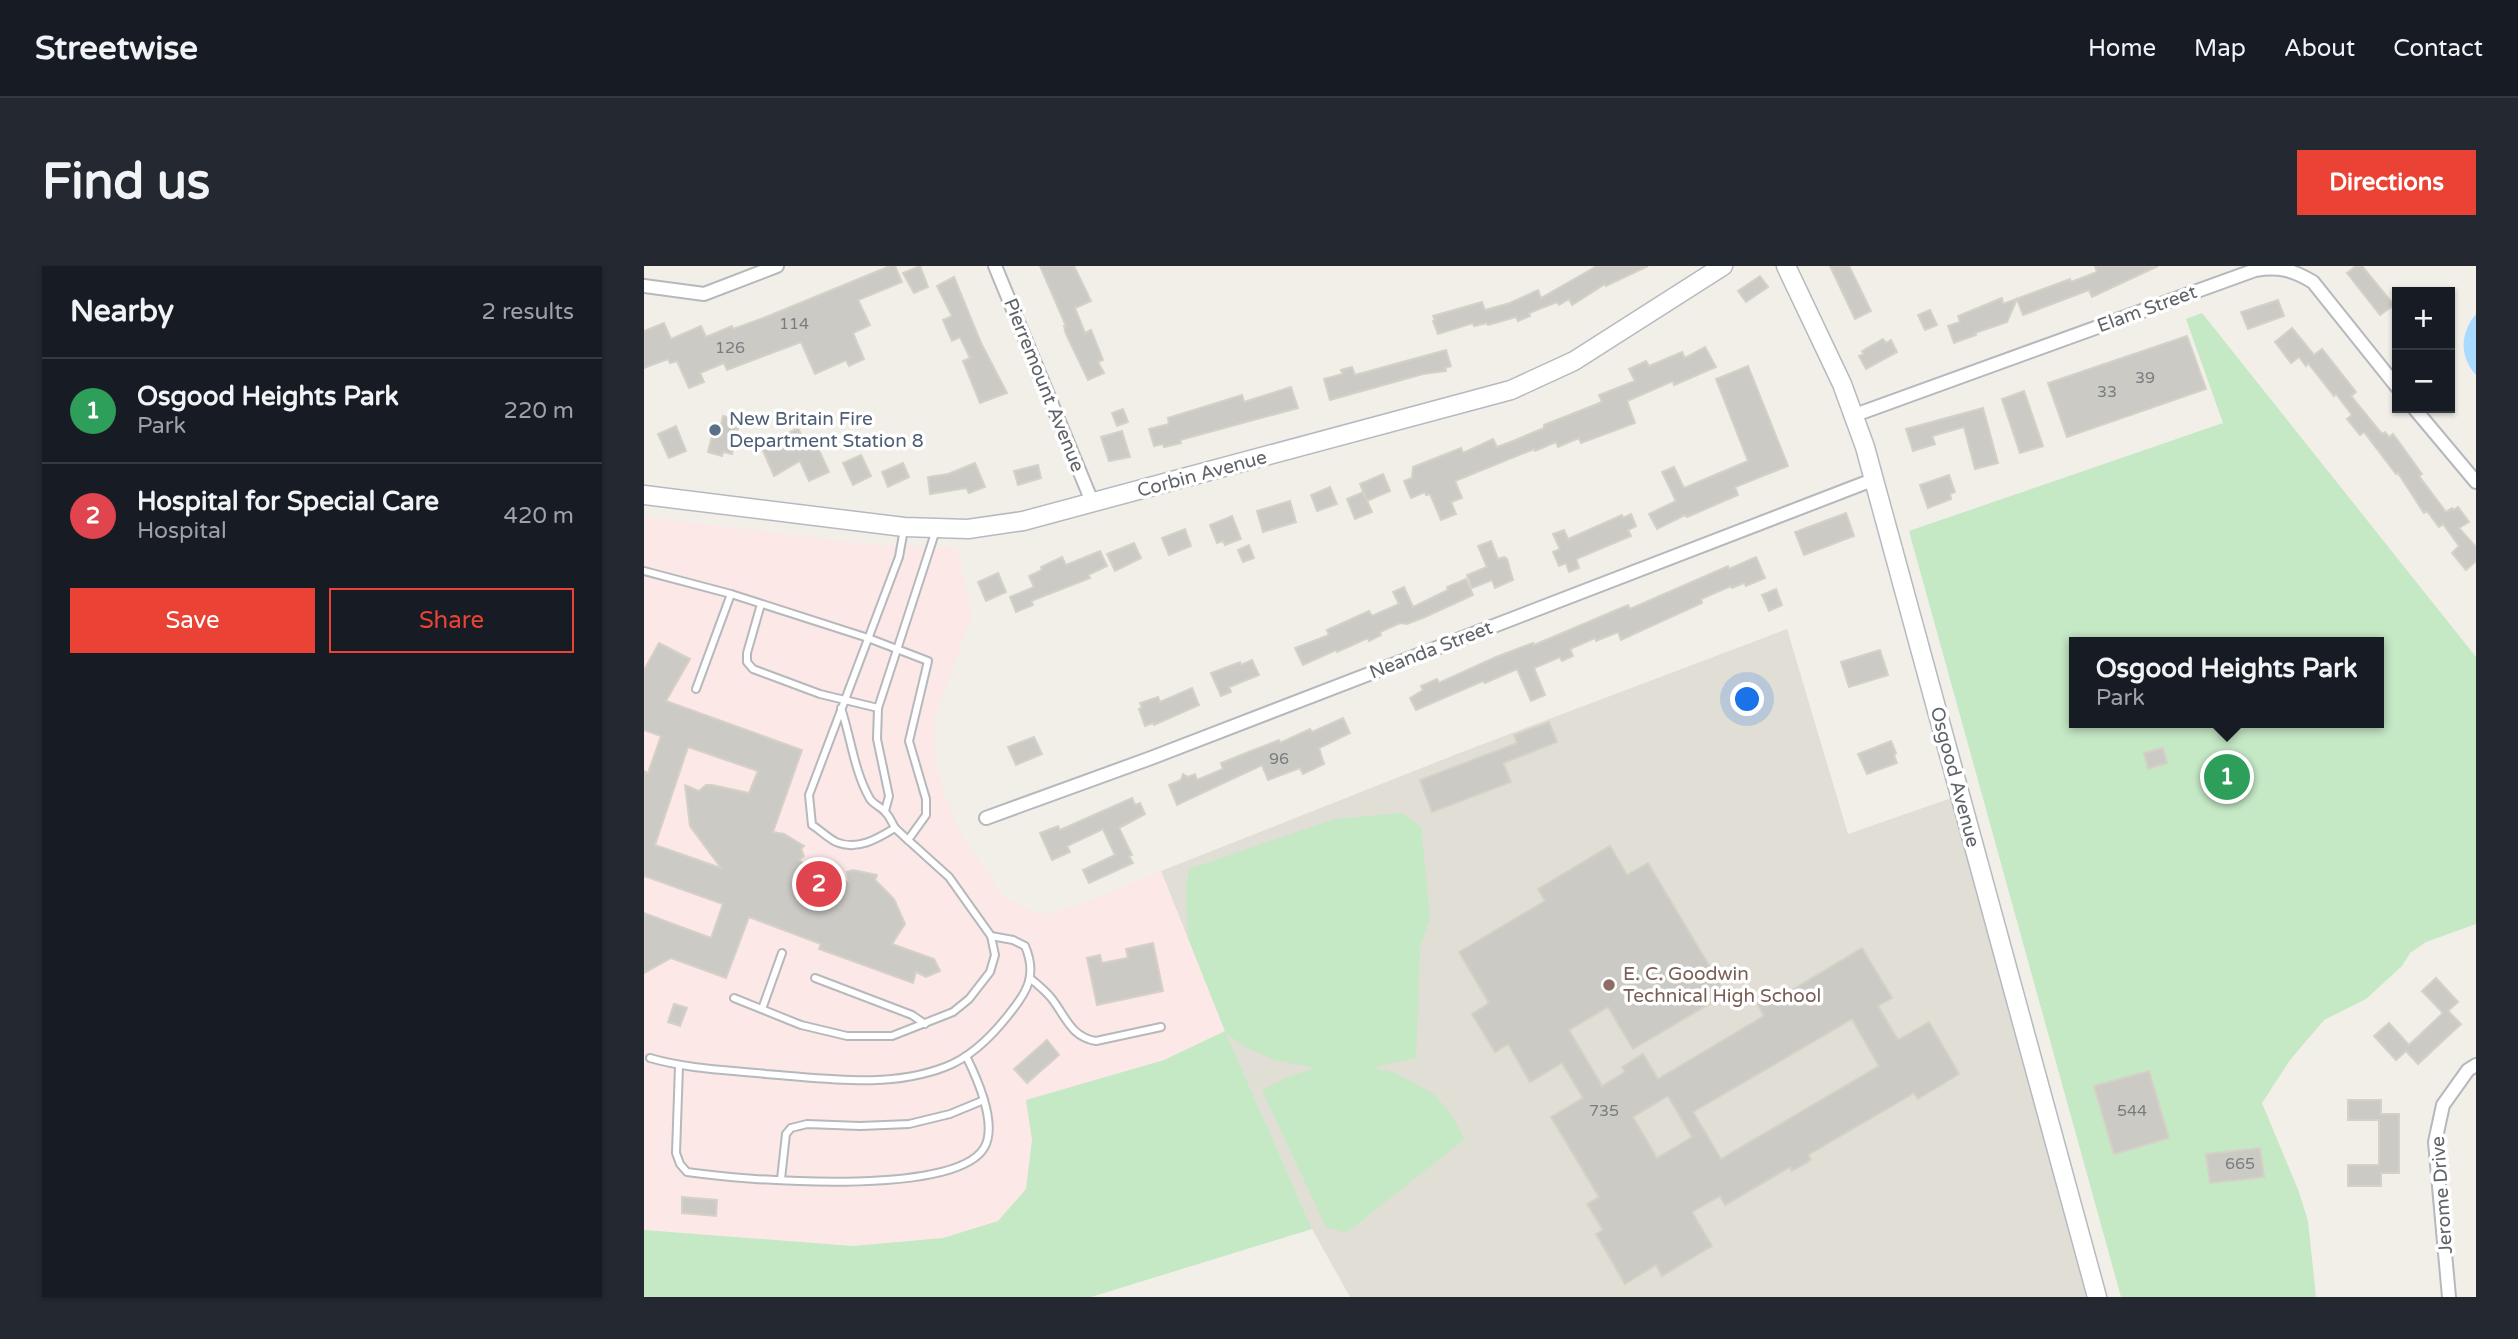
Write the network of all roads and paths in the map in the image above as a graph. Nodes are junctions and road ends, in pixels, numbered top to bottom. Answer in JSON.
{"nodes":[{"id":1,"x":776,"y":266,"type":"edge"},
{"id":2,"x":995,"y":266,"type":"edge"},
{"id":3,"x":1723,"y":266,"type":"edge"},
{"id":4,"x":1786,"y":266,"type":"edge"},
{"id":5,"x":644,"y":286,"type":"edge"},
{"id":6,"x":2392,"y":381,"type":"edge"},
{"id":7,"x":2418,"y":413,"type":"edge"},
{"id":8,"x":1855,"y":415,"type":"junction"},
{"id":9,"x":1875,"y":479,"type":"junction"},
{"id":10,"x":2476,"y":482,"type":"edge"},
{"id":11,"x":644,"y":495,"type":"edge"},
{"id":12,"x":1093,"y":503,"type":"junction"},
{"id":13,"x":904,"y":527,"type":"junction"},
{"id":14,"x":936,"y":529,"type":"junction"},
{"id":15,"x":644,"y":571,"type":"edge"},
{"id":16,"x":731,"y":594,"type":"junction"},
{"id":17,"x":761,"y":604,"type":"junction"},
{"id":18,"x":868,"y":638,"type":"junction"},
{"id":19,"x":897,"y":648,"type":"junction"},
{"id":20,"x":696,"y":689,"type":"dead end"},
{"id":21,"x":842,"y":704,"type":"junction"},
{"id":22,"x":878,"y":708,"type":"junction"},
{"id":23,"x":885,"y":811,"type":"junction"},
{"id":24,"x":986,"y":818,"type":"dead end"},
{"id":25,"x":895,"y":828,"type":"junction"},
{"id":26,"x":908,"y":840,"type":"junction"},
{"id":27,"x":990,"y":936,"type":"junction"},
{"id":28,"x":782,"y":953,"type":"dead end"},
{"id":29,"x":815,"y":978,"type":"dead end"},
{"id":30,"x":1031,"y":979,"type":"junction"},
{"id":31,"x":734,"y":998,"type":"dead end"},
{"id":32,"x":762,"y":1009,"type":"junction"},
{"id":33,"x":925,"y":1024,"type":"junction"},
{"id":34,"x":1161,"y":1027,"type":"dead end"},
{"id":35,"x":967,"y":1056,"type":"junction"},
{"id":36,"x":650,"y":1058,"type":"dead end"},
{"id":37,"x":2476,"y":1065,"type":"edge"},
{"id":38,"x":679,"y":1066,"type":"junction"},
{"id":39,"x":984,"y":1100,"type":"junction"},
{"id":40,"x":781,"y":1179,"type":"junction"},
{"id":41,"x":2097,"y":1297,"type":"edge"},
{"id":42,"x":2449,"y":1297,"type":"edge"}],
"edges":[{"from":1,"to":5,"type":"street"},
{"from":2,"to":12,"type":"street","name":"Pierremount Avenue"},
{"from":3,"to":12,"type":"main road","name":"Corbin Avenue"},
{"from":4,"to":8,"type":"main road","name":"Osgood Avenue"},
{"from":6,"to":8,"type":"street","name":"Elam Street"},
{"from":7,"to":10,"type":"street"},
{"from":8,"to":9,"type":"main road","name":"Osgood Avenue"},
{"from":9,"to":24,"type":"street","name":"Neanda Street"},
{"from":9,"to":41,"type":"main road","name":"Osgood Avenue"},
{"from":11,"to":13,"type":"main road","name":"Corbin Avenue"},
{"from":12,"to":14,"type":"main road","name":"Corbin Avenue"},
{"from":13,"to":14,"type":"main road","name":"Corbin Avenue"},
{"from":13,"to":18,"type":"lane"},
{"from":14,"to":19,"type":"lane"},
{"from":15,"to":16,"type":"lane"},
{"from":16,"to":17,"type":"lane"},
{"from":16,"to":20,"type":"lane"},
{"from":17,"to":18,"type":"lane"},
{"from":17,"to":21,"type":"lane"},
{"from":18,"to":19,"type":"lane"},
{"from":18,"to":21,"type":"lane"},
{"from":19,"to":22,"type":"lane"},
{"from":19,"to":26,"type":"lane"},
{"from":21,"to":22,"type":"lane"},
{"from":21,"to":23,"type":"lane"},
{"from":21,"to":25,"type":"lane"},
{"from":22,"to":23,"type":"lane"},
{"from":23,"to":25,"type":"lane"},
{"from":25,"to":26,"type":"lane"},
{"from":26,"to":27,"type":"lane"},
{"from":27,"to":30,"type":"lane"},
{"from":27,"to":33,"type":"lane"},
{"from":28,"to":32,"type":"lane"},
{"from":29,"to":33,"type":"lane"},
{"from":30,"to":34,"type":"lane"},
{"from":30,"to":35,"type":"lane"},
{"from":31,"to":32,"type":"lane"},
{"from":32,"to":33,"type":"lane"},
{"from":35,"to":38,"type":"lane"},
{"from":35,"to":39,"type":"lane"},
{"from":36,"to":38,"type":"lane"},
{"from":37,"to":42,"type":"street","name":"Jerome Drive"},
{"from":38,"to":40,"type":"lane"},
{"from":39,"to":40,"type":"lane"},
{"from":39,"to":40,"type":"lane"}]}
